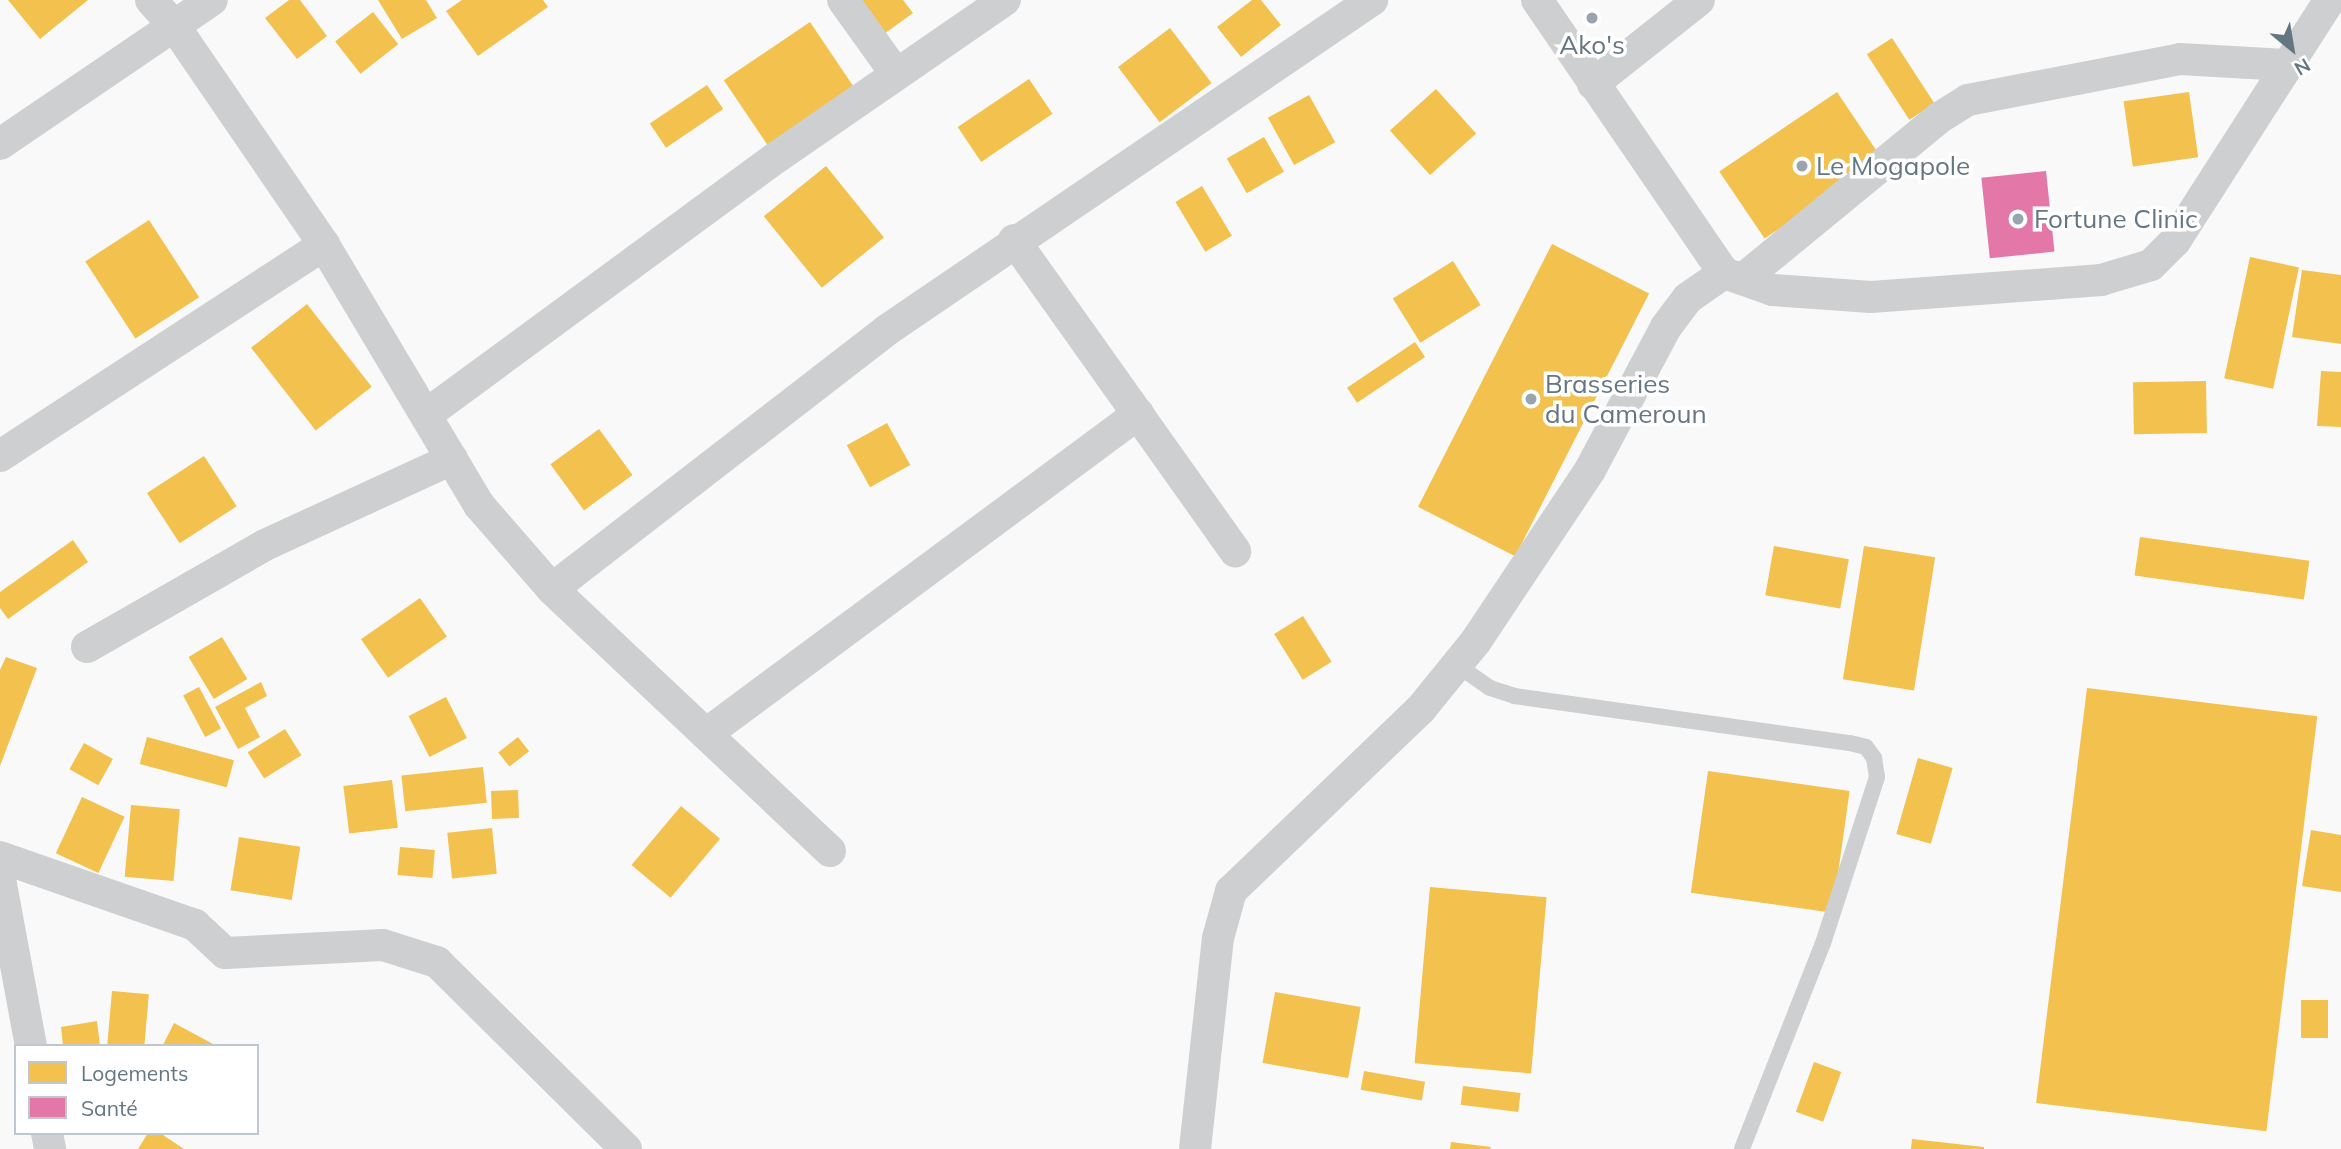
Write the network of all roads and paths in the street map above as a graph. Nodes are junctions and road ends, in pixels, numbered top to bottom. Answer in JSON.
{"nodes":[{"id":1,"x":150,"y":0,"type":"edge"},
{"id":2,"x":212,"y":0,"type":"edge"},
{"id":3,"x":843,"y":0,"type":"edge"},
{"id":4,"x":1005,"y":0,"type":"edge"},
{"id":5,"x":1372,"y":0,"type":"edge"},
{"id":6,"x":1536,"y":0,"type":"edge"},
{"id":7,"x":1699,"y":0,"type":"edge"},
{"id":8,"x":2332,"y":15,"type":"edge"},
{"id":9,"x":175,"y":27,"type":"junction"},
{"id":10,"x":2285,"y":65,"type":"junction"},
{"id":11,"x":896,"y":74,"type":"junction"},
{"id":12,"x":1593,"y":84,"type":"junction"},
{"id":13,"x":0,"y":144,"type":"edge"},
{"id":14,"x":1014,"y":240,"type":"junction"},
{"id":15,"x":324,"y":244,"type":"junction"},
{"id":16,"x":1734,"y":276,"type":"junction"},
{"id":17,"x":427,"y":414,"type":"junction"},
{"id":18,"x":1138,"y":414,"type":"junction"},
{"id":19,"x":0,"y":456,"type":"edge"},
{"id":20,"x":453,"y":459,"type":"junction"},
{"id":21,"x":1235,"y":551,"type":"dead end"},
{"id":22,"x":552,"y":589,"type":"junction"},
{"id":23,"x":86,"y":647,"type":"dead end"},
{"id":24,"x":1457,"y":665,"type":"junction"},
{"id":25,"x":706,"y":734,"type":"junction"},
{"id":26,"x":830,"y":851,"type":"dead end"},
{"id":27,"x":0,"y":857,"type":"edge"},
{"id":28,"x":0,"y":878,"type":"edge"},
{"id":29,"x":9,"y":993,"type":"edge"},
{"id":30,"x":30,"y":1044,"type":"edge"},
{"id":31,"x":626,"y":1149,"type":"edge"},
{"id":32,"x":1195,"y":1149,"type":"edge"},
{"id":33,"x":1742,"y":1149,"type":"edge"}],
"edges":[{"from":1,"to":9,"type":"street"},
{"from":2,"to":9,"type":"street"},
{"from":3,"to":11,"type":"street"},
{"from":4,"to":11,"type":"street"},
{"from":5,"to":14,"type":"street"},
{"from":6,"to":12,"type":"street"},
{"from":7,"to":12,"type":"street"},
{"from":8,"to":10,"type":"street"},
{"from":9,"to":13,"type":"street"},
{"from":9,"to":15,"type":"street"},
{"from":10,"to":16,"type":"street"},
{"from":10,"to":16,"type":"street"},
{"from":11,"to":17,"type":"street"},
{"from":12,"to":16,"type":"street"},
{"from":14,"to":18,"type":"street"},
{"from":14,"to":22,"type":"street"},
{"from":15,"to":17,"type":"street"},
{"from":15,"to":19,"type":"street"},
{"from":16,"to":24,"type":"street"},
{"from":17,"to":20,"type":"street"},
{"from":18,"to":21,"type":"street"},
{"from":18,"to":25,"type":"street"},
{"from":20,"to":22,"type":"street"},
{"from":20,"to":23,"type":"street"},
{"from":22,"to":25,"type":"street"},
{"from":24,"to":32,"type":"street"},
{"from":24,"to":33,"type":"lane"},
{"from":25,"to":26,"type":"street"},
{"from":27,"to":31,"type":"street"},
{"from":28,"to":29,"type":"street"},
{"from":29,"to":30,"type":"street"}]}
